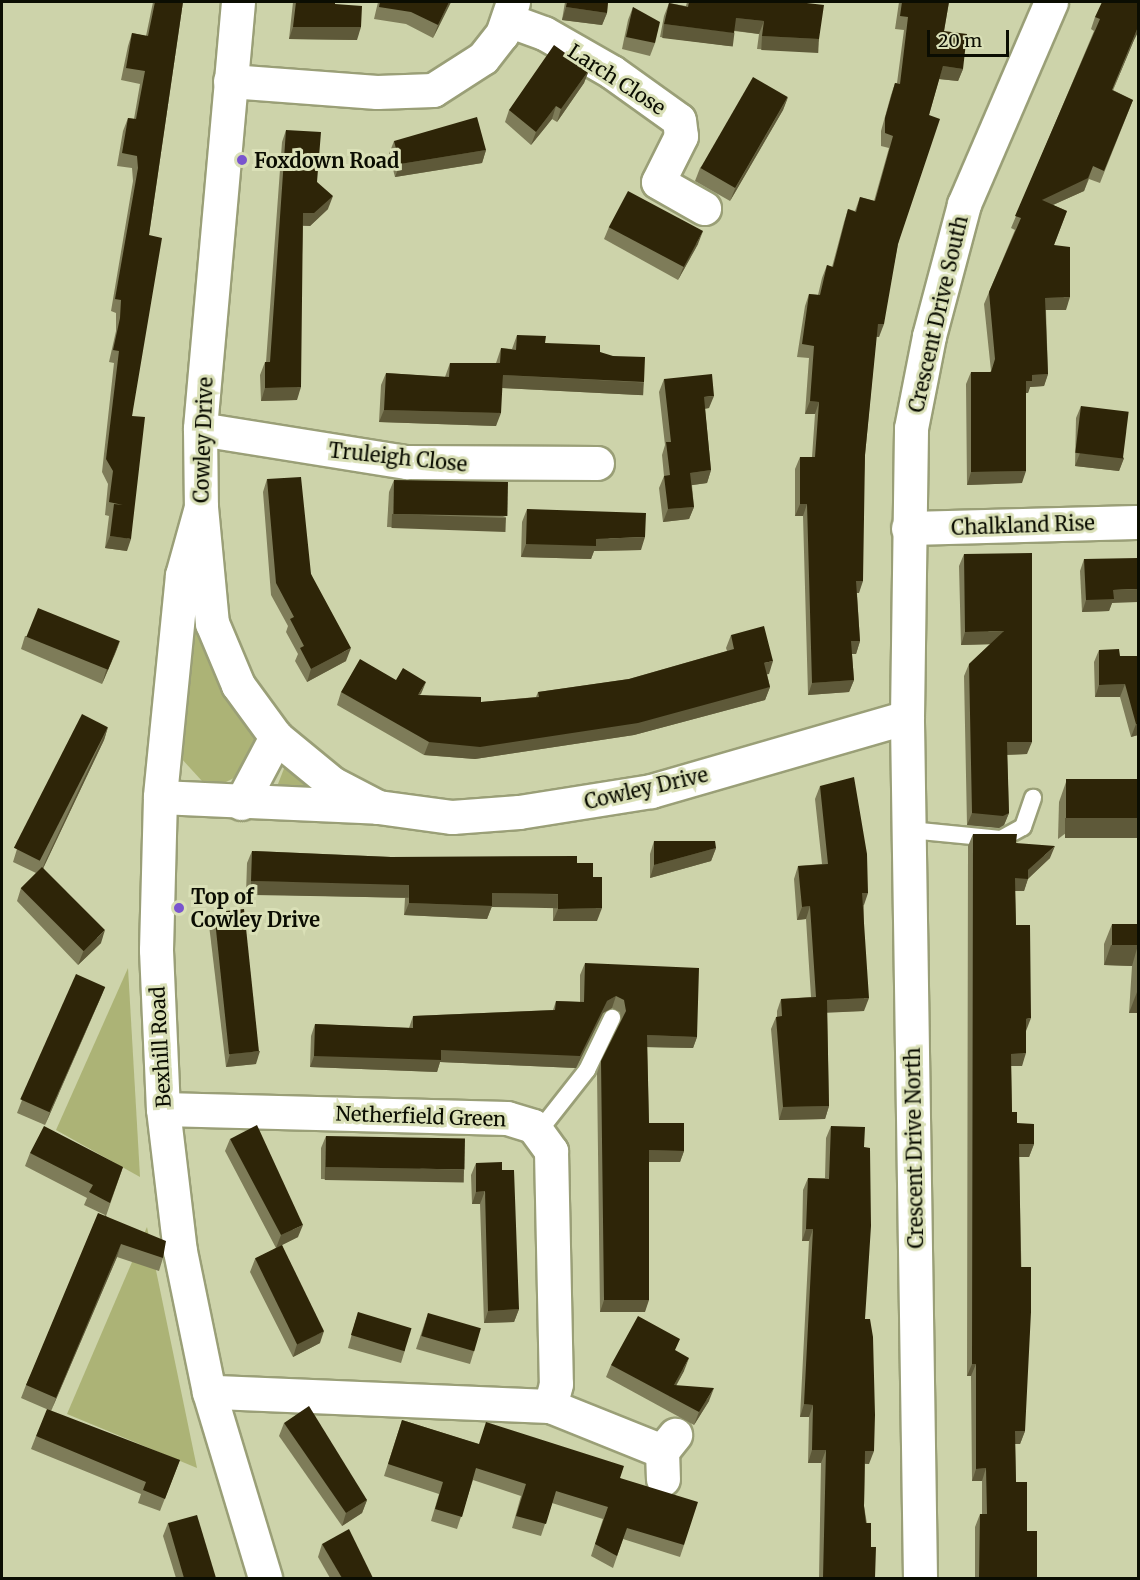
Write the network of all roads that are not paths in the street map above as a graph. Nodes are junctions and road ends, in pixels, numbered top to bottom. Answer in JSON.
{"nodes":[{"id":1,"x":238,"y":2,"type":"edge"},
{"id":2,"x":1051,"y":2,"type":"edge"},
{"id":3,"x":510,"y":11,"type":"edge"},
{"id":4,"x":230,"y":81,"type":"junction"},
{"id":5,"x":704,"y":208,"type":"dead end"},
{"id":6,"x":200,"y":429,"type":"junction"},
{"id":7,"x":597,"y":463,"type":"dead end"},
{"id":8,"x":201,"y":507,"type":"junction"},
{"id":9,"x":1138,"y":522,"type":"edge"},
{"id":10,"x":908,"y":528,"type":"junction"},
{"id":11,"x":907,"y":717,"type":"junction"},
{"id":12,"x":276,"y":737,"type":"junction"},
{"id":13,"x":160,"y":797,"type":"junction"},
{"id":14,"x":1033,"y":798,"type":"dead end"},
{"id":15,"x":241,"y":802,"type":"junction"},
{"id":16,"x":378,"y":807,"type":"junction"},
{"id":17,"x":910,"y":830,"type":"junction"},
{"id":18,"x":612,"y":1018,"type":"dead end"},
{"id":19,"x":163,"y":1109,"type":"junction"},
{"id":20,"x":539,"y":1131,"type":"junction"},
{"id":21,"x":209,"y":1392,"type":"junction"},
{"id":22,"x":550,"y":1406,"type":"junction"},
{"id":23,"x":666,"y":1455,"type":"dead end"},
{"id":24,"x":265,"y":1578,"type":"edge"},
{"id":25,"x":920,"y":1578,"type":"edge"}],
"edges":[{"from":1,"to":4,"type":"street","name":"Cowley Drive"},
{"from":2,"to":10,"type":"street","name":"Crescent Drive South"},
{"from":3,"to":4,"type":"street"},
{"from":3,"to":5,"type":"street","name":"Larch Close"},
{"from":4,"to":6,"type":"street","name":"Cowley Drive"},
{"from":6,"to":7,"type":"street","name":"Truleigh Close"},
{"from":6,"to":8,"type":"street","name":"Cowley Drive"},
{"from":8,"to":12,"type":"street","name":"Cowley Drive"},
{"from":8,"to":13,"type":"street","name":"Bexhill Road"},
{"from":9,"to":10,"type":"street","name":"Chalkland Rise"},
{"from":10,"to":11,"type":"street","name":"Crescent Drive South"},
{"from":11,"to":16,"type":"street","name":"Cowley Drive"},
{"from":11,"to":17,"type":"street","name":"Crescent Drive North"},
{"from":12,"to":15,"type":"street"},
{"from":12,"to":16,"type":"street","name":"Cowley Drive"},
{"from":13,"to":15,"type":"street","name":"Cowley Drive"},
{"from":13,"to":19,"type":"street","name":"Bexhill Road"},
{"from":14,"to":17,"type":"lane"},
{"from":15,"to":16,"type":"street","name":"Cowley Drive"},
{"from":17,"to":25,"type":"street","name":"Crescent Drive North"},
{"from":18,"to":20,"type":"lane"},
{"from":19,"to":20,"type":"street","name":"Netherfield Green"},
{"from":19,"to":21,"type":"street","name":"Bexhill Road"},
{"from":20,"to":22,"type":"street"},
{"from":21,"to":22,"type":"street"},
{"from":21,"to":24,"type":"street","name":"Bexhill Road"},
{"from":22,"to":23,"type":"street"}]}
